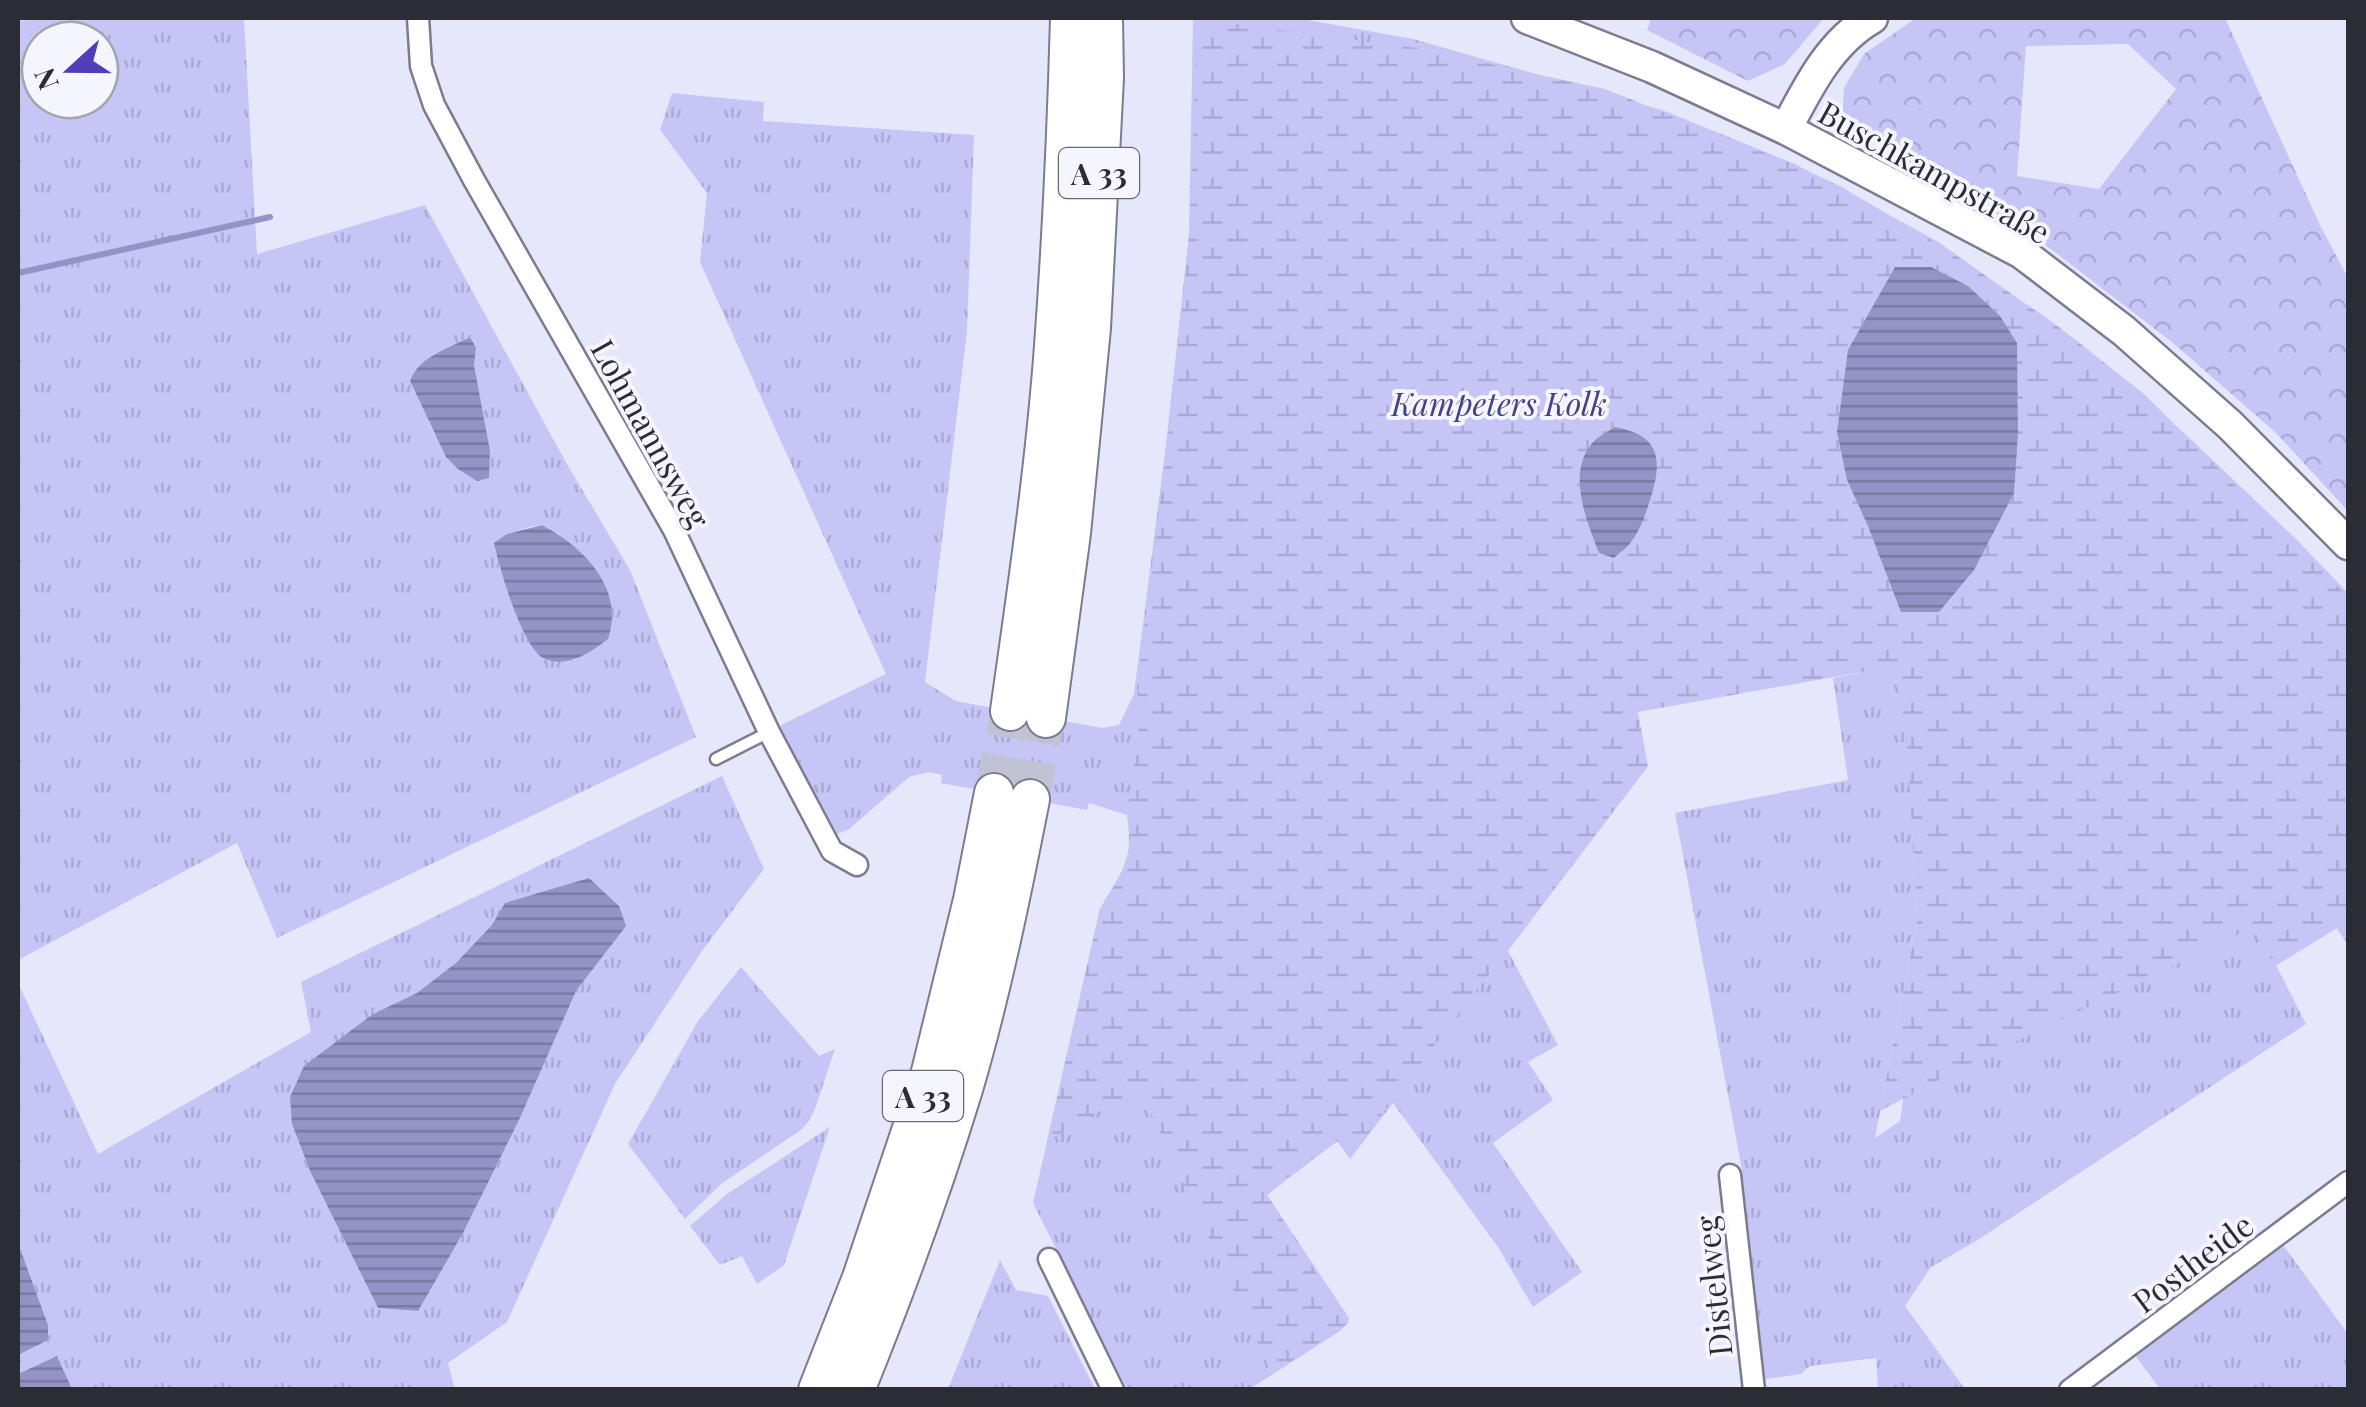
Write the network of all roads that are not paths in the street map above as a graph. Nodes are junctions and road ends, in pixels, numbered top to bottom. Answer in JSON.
{"nodes":[{"id":1,"x":418,"y":18,"type":"edge"},
{"id":2,"x":1070,"y":18,"type":"edge"},
{"id":3,"x":1103,"y":18,"type":"edge"},
{"id":4,"x":1527,"y":18,"type":"edge"},
{"id":5,"x":1872,"y":18,"type":"edge"},
{"id":6,"x":1786,"y":129,"type":"junction"},
{"id":7,"x":2348,"y":544,"type":"edge"},
{"id":8,"x":770,"y":732,"type":"junction"},
{"id":9,"x":716,"y":759,"type":"dead end"},
{"id":10,"x":857,"y":866,"type":"dead end"},
{"id":11,"x":1730,"y":1175,"type":"dead end"},
{"id":12,"x":2348,"y":1182,"type":"edge"},
{"id":13,"x":1049,"y":1259,"type":"dead end"},
{"id":14,"x":818,"y":1390,"type":"edge"},
{"id":15,"x":855,"y":1390,"type":"edge"},
{"id":16,"x":1113,"y":1390,"type":"edge"},
{"id":17,"x":1754,"y":1390,"type":"edge"},
{"id":18,"x":2070,"y":1390,"type":"edge"}],
"edges":[{"from":1,"to":8,"type":"street","name":"Lohmannsweg"},
{"from":2,"to":3,"type":"highway","number":"A 33"},
{"from":4,"to":6,"type":"main road","name":"Buschkampstraße"},
{"from":5,"to":6,"type":"main road"},
{"from":6,"to":7,"type":"main road","name":"Buschkampstraße"},
{"from":8,"to":9,"type":"lane"},
{"from":8,"to":10,"type":"street","name":"Lohmannsweg"},
{"from":11,"to":17,"type":"street","name":"Distelweg"},
{"from":12,"to":18,"type":"street","name":"Postheide"},
{"from":13,"to":16,"type":"street"},
{"from":14,"to":15,"type":"highway","number":"A 33"}]}
